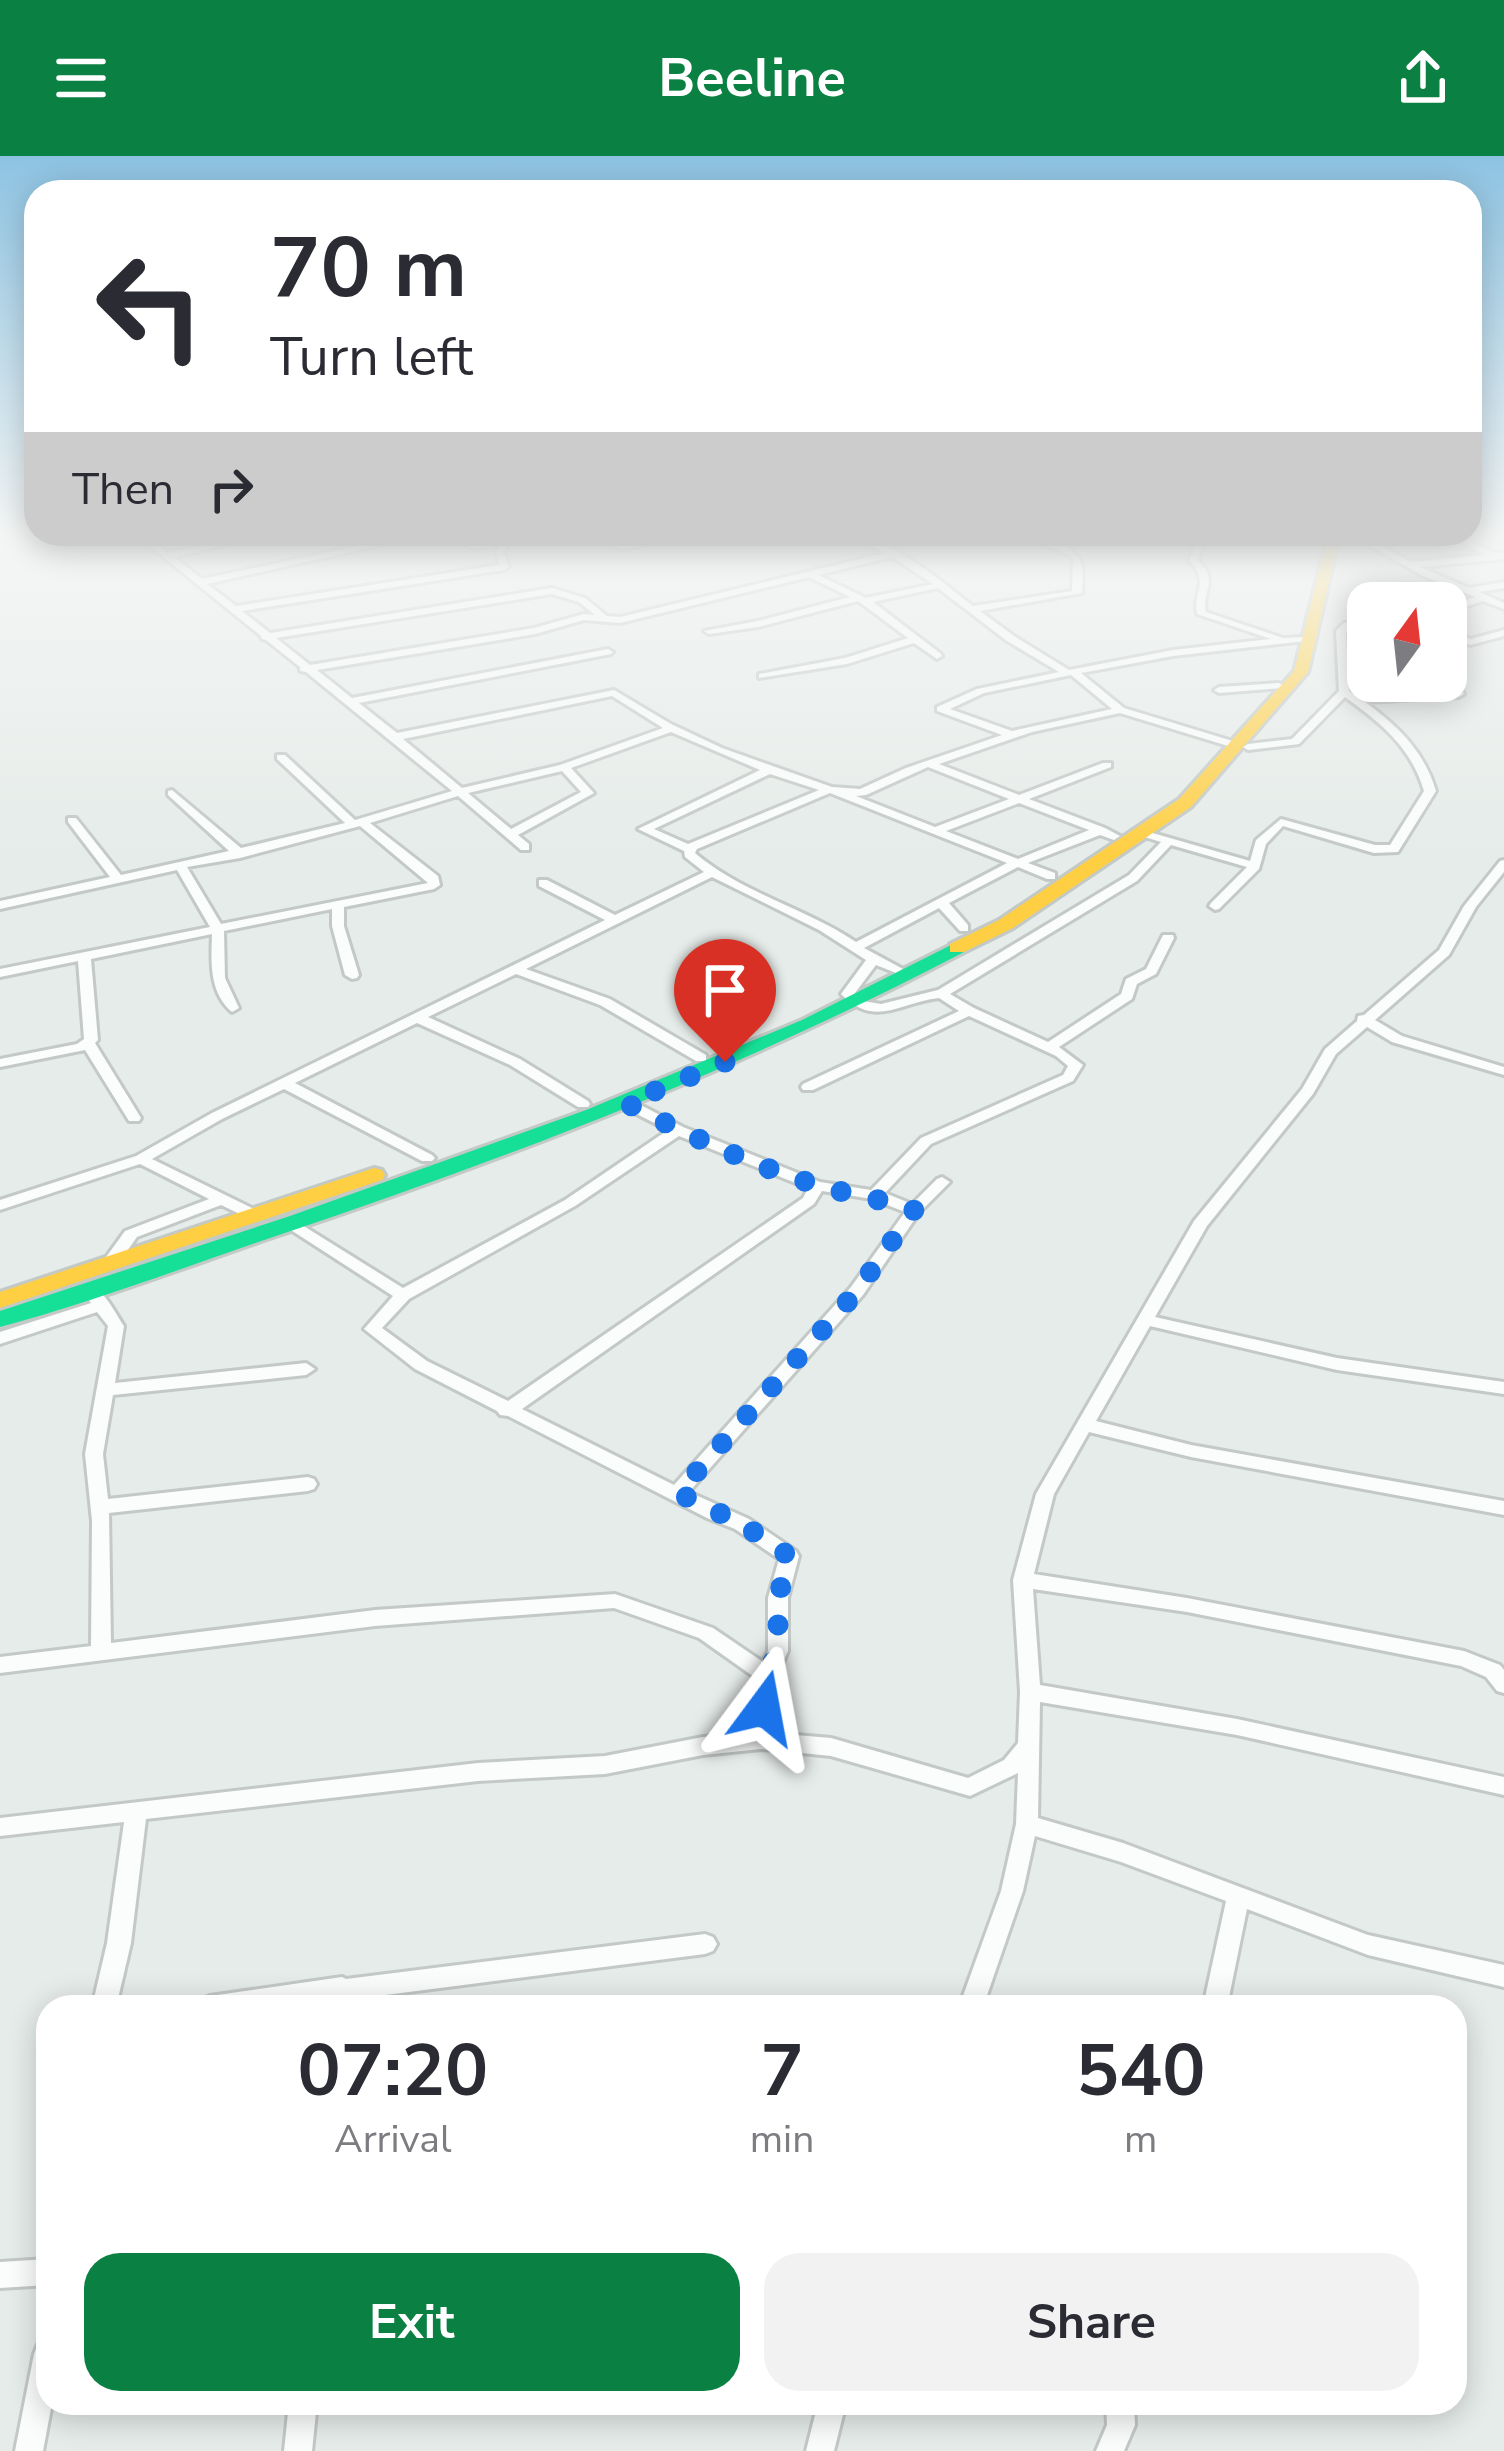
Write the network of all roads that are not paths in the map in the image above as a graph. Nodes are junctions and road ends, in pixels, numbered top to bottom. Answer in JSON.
{"nodes":[{"id":1,"x":268,"y":639,"type":"edge"},
{"id":2,"x":486,"y":639,"type":"edge"},
{"id":3,"x":1012,"y":639,"type":"edge"},
{"id":4,"x":1291,"y":639,"type":"joint"},
{"id":5,"x":1320,"y":639,"type":"edge"},
{"id":6,"x":1345,"y":639,"type":"edge"},
{"id":7,"x":1481,"y":639,"type":"edge"},
{"id":8,"x":913,"y":640,"type":"joint"},
{"id":9,"x":1467,"y":641,"type":"edge"},
{"id":10,"x":1470,"y":642,"type":"junction"},
{"id":11,"x":1467,"y":643,"type":"edge"},
{"id":12,"x":608,"y":652,"type":"dead end"},
{"id":13,"x":937,"y":656,"type":"dead end"},
{"id":14,"x":1347,"y":659,"type":"edge"},
{"id":15,"x":1341,"y":660,"type":"junction"},
{"id":16,"x":304,"y":669,"type":"junction"},
{"id":17,"x":1223,"y":671,"type":"dead end"},
{"id":18,"x":1073,"y":672,"type":"junction"},
{"id":19,"x":763,"y":676,"type":"dead end"},
{"id":20,"x":1279,"y":686,"type":"junction"},
{"id":21,"x":1241,"y":687,"type":"junction"},
{"id":22,"x":1219,"y":691,"type":"dead end"},
{"id":23,"x":1344,"y":692,"type":"junction"},
{"id":24,"x":1347,"y":693,"type":"edge"},
{"id":25,"x":348,"y":702,"type":"junction"},
{"id":26,"x":1362,"y":702,"type":"edge"},
{"id":27,"x":1120,"y":710,"type":"junction"},
{"id":28,"x":667,"y":730,"type":"junction"},
{"id":29,"x":1013,"y":735,"type":"junction"},
{"id":30,"x":395,"y":737,"type":"junction"},
{"id":31,"x":1240,"y":746,"type":"junction"},
{"id":32,"x":281,"y":757,"type":"dead end"},
{"id":33,"x":1107,"y":765,"type":"dead end"},
{"id":34,"x":932,"y":766,"type":"junction"},
{"id":35,"x":565,"y":767,"type":"junction"},
{"id":36,"x":769,"y":770,"type":"junction"},
{"id":37,"x":831,"y":790,"type":"junction"},
{"id":38,"x":460,"y":792,"type":"junction"},
{"id":39,"x":172,"y":793,"type":"dead end"},
{"id":40,"x":1016,"y":797,"type":"junction"},
{"id":41,"x":72,"y":820,"type":"dead end"},
{"id":42,"x":358,"y":823,"type":"junction"},
{"id":43,"x":935,"y":831,"type":"junction"},
{"id":44,"x":1108,"y":833,"type":"junction"},
{"id":45,"x":509,"y":834,"type":"junction"},
{"id":46,"x":1156,"y":838,"type":"junction"},
{"id":47,"x":525,"y":847,"type":"dead end"},
{"id":48,"x":689,"y":849,"type":"junction"},
{"id":49,"x":240,"y":854,"type":"junction"},
{"id":50,"x":1015,"y":864,"type":"junction"},
{"id":51,"x":180,"y":865,"type":"junction"},
{"id":52,"x":1255,"y":866,"type":"junction"},
{"id":53,"x":1503,"y":866,"type":"edge"},
{"id":54,"x":713,"y":872,"type":"junction"},
{"id":55,"x":1051,"y":876,"type":"junction"},
{"id":56,"x":117,"y":878,"type":"junction"},
{"id":57,"x":543,"y":884,"type":"dead end"},
{"id":58,"x":941,"y":902,"type":"junction"},
{"id":59,"x":0,"y":904,"type":"edge"},
{"id":60,"x":1215,"y":906,"type":"dead end"},
{"id":61,"x":338,"y":907,"type":"junction"},
{"id":62,"x":613,"y":919,"type":"junction"},
{"id":63,"x":964,"y":928,"type":"junction"},
{"id":64,"x":218,"y":930,"type":"junction"},
{"id":65,"x":1168,"y":938,"type":"dead end"},
{"id":66,"x":854,"y":948,"type":"junction"},
{"id":67,"x":84,"y":957,"type":"junction"},
{"id":68,"x":884,"y":965,"type":"junction"},
{"id":69,"x":514,"y":969,"type":"junction"},
{"id":70,"x":0,"y":973,"type":"edge"},
{"id":71,"x":352,"y":975,"type":"dead end"},
{"id":72,"x":941,"y":994,"type":"junction"},
{"id":73,"x":852,"y":999,"type":"junction"},
{"id":74,"x":232,"y":1008,"type":"dead end"},
{"id":75,"x":969,"y":1011,"type":"junction"},
{"id":76,"x":420,"y":1019,"type":"junction"},
{"id":77,"x":1363,"y":1019,"type":"junction"},
{"id":78,"x":88,"y":1043,"type":"junction"},
{"id":79,"x":1048,"y":1048,"type":"junction"},
{"id":80,"x":701,"y":1058,"type":"junction"},
{"id":81,"x":0,"y":1063,"type":"edge"},
{"id":82,"x":1504,"y":1071,"type":"edge"},
{"id":83,"x":286,"y":1084,"type":"junction"},
{"id":84,"x":808,"y":1087,"type":"dead end"},
{"id":85,"x":583,"y":1103,"type":"junction"},
{"id":86,"x":626,"y":1103,"type":"junction"},
{"id":87,"x":134,"y":1118,"type":"dead end"},
{"id":88,"x":678,"y":1130,"type":"junction"},
{"id":89,"x":427,"y":1158,"type":"junction"},
{"id":90,"x":141,"y":1159,"type":"junction"},
{"id":91,"x":942,"y":1182,"type":"dead end"},
{"id":92,"x":818,"y":1186,"type":"junction"},
{"id":93,"x":875,"y":1196,"type":"junction"},
{"id":94,"x":220,"y":1200,"type":"junction"},
{"id":95,"x":0,"y":1205,"type":"edge"},
{"id":96,"x":914,"y":1210,"type":"junction"},
{"id":97,"x":254,"y":1215,"type":"junction"},
{"id":98,"x":288,"y":1222,"type":"junction"},
{"id":99,"x":109,"y":1264,"type":"junction"},
{"id":100,"x":404,"y":1295,"type":"junction"},
{"id":101,"x":96,"y":1297,"type":"junction"},
{"id":102,"x":0,"y":1300,"type":"edge"},
{"id":103,"x":0,"y":1318,"type":"edge"},
{"id":104,"x":1144,"y":1319,"type":"junction"},
{"id":105,"x":0,"y":1338,"type":"edge"},
{"id":106,"x":306,"y":1369,"type":"dead end"},
{"id":107,"x":1504,"y":1388,"type":"edge"},
{"id":108,"x":108,"y":1390,"type":"junction"},
{"id":109,"x":506,"y":1411,"type":"junction"},
{"id":110,"x":1085,"y":1425,"type":"junction"},
{"id":111,"x":308,"y":1484,"type":"dead end"},
{"id":112,"x":678,"y":1493,"type":"junction"},
{"id":113,"x":100,"y":1507,"type":"junction"},
{"id":114,"x":1504,"y":1508,"type":"edge"},
{"id":115,"x":1023,"y":1580,"type":"junction"},
{"id":116,"x":101,"y":1652,"type":"junction"},
{"id":117,"x":0,"y":1665,"type":"edge"},
{"id":118,"x":767,"y":1676,"type":"junction"},
{"id":119,"x":1500,"y":1676,"type":"edge"},
{"id":120,"x":1030,"y":1692,"type":"junction"},
{"id":121,"x":761,"y":1740,"type":"junction"},
{"id":122,"x":1028,"y":1747,"type":"junction"},
{"id":123,"x":1504,"y":1786,"type":"edge"},
{"id":124,"x":136,"y":1814,"type":"junction"},
{"id":125,"x":1027,"y":1824,"type":"junction"},
{"id":126,"x":0,"y":1827,"type":"edge"},
{"id":127,"x":1238,"y":1896,"type":"junction"},
{"id":128,"x":705,"y":1944,"type":"dead end"},
{"id":129,"x":1504,"y":1976,"type":"edge"},
{"id":130,"x":107,"y":1995,"type":"edge"},
{"id":131,"x":362,"y":1995,"type":"edge"},
{"id":132,"x":975,"y":1995,"type":"edge"},
{"id":133,"x":1217,"y":1995,"type":"edge"},
{"id":134,"x":36,"y":2273,"type":"edge"},
{"id":135,"x":0,"y":2275,"type":"edge"},
{"id":136,"x":36,"y":2415,"type":"edge"},
{"id":137,"x":302,"y":2415,"type":"edge"},
{"id":138,"x":829,"y":2415,"type":"edge"},
{"id":139,"x":1120,"y":2415,"type":"edge"},
{"id":140,"x":29,"y":2451,"type":"edge"},
{"id":141,"x":298,"y":2451,"type":"edge"},
{"id":142,"x":820,"y":2451,"type":"edge"},
{"id":143,"x":1110,"y":2451,"type":"edge"}],
"edges":[{"from":1,"to":16,"type":"street"},
{"from":2,"to":16,"type":"street"},
{"from":3,"to":18,"type":"street"},
{"from":4,"to":18,"type":"street"},
{"from":4,"to":20,"type":"main road"},
{"from":5,"to":31,"type":"main road"},
{"from":6,"to":15,"type":"street"},
{"from":7,"to":10,"type":"street"},
{"from":8,"to":13,"type":"street"},
{"from":8,"to":19,"type":"street"},
{"from":9,"to":10,"type":"street"},
{"from":10,"to":11,"type":"street"},
{"from":12,"to":25,"type":"street"},
{"from":14,"to":15,"type":"street"},
{"from":15,"to":23,"type":"street"},
{"from":16,"to":25,"type":"street"},
{"from":17,"to":21,"type":"street"},
{"from":18,"to":27,"type":"street"},
{"from":18,"to":29,"type":"street"},
{"from":20,"to":21,"type":"street"},
{"from":20,"to":31,"type":"main road"},
{"from":21,"to":22,"type":"street"},
{"from":23,"to":24,"type":"street"},
{"from":23,"to":31,"type":"street"},
{"from":25,"to":30,"type":"street"},
{"from":26,"to":52,"type":"street"},
{"from":27,"to":29,"type":"street"},
{"from":27,"to":31,"type":"street"},
{"from":28,"to":30,"type":"street"},
{"from":28,"to":35,"type":"street"},
{"from":28,"to":36,"type":"street"},
{"from":29,"to":34,"type":"street"},
{"from":30,"to":38,"type":"street"},
{"from":31,"to":44,"type":"main road"},
{"from":31,"to":46,"type":"main road"},
{"from":32,"to":42,"type":"street"},
{"from":33,"to":40,"type":"street"},
{"from":34,"to":37,"type":"street"},
{"from":34,"to":40,"type":"street"},
{"from":35,"to":38,"type":"street"},
{"from":35,"to":45,"type":"street"},
{"from":36,"to":37,"type":"street"},
{"from":36,"to":48,"type":"street"},
{"from":37,"to":43,"type":"street"},
{"from":37,"to":48,"type":"street"},
{"from":38,"to":42,"type":"street"},
{"from":38,"to":45,"type":"street"},
{"from":39,"to":49,"type":"street"},
{"from":40,"to":43,"type":"street"},
{"from":40,"to":44,"type":"street"},
{"from":41,"to":56,"type":"street"},
{"from":42,"to":49,"type":"street"},
{"from":42,"to":61,"type":"street"},
{"from":43,"to":50,"type":"street"},
{"from":44,"to":50,"type":"street"},
{"from":44,"to":55,"type":"main road"},
{"from":45,"to":47,"type":"street"},
{"from":46,"to":52,"type":"street"},
{"from":46,"to":72,"type":"street"},
{"from":46,"to":73,"type":"main road"},
{"from":48,"to":54,"type":"street"},
{"from":49,"to":51,"type":"street"},
{"from":50,"to":55,"type":"street"},
{"from":50,"to":58,"type":"street"},
{"from":51,"to":56,"type":"street"},
{"from":51,"to":64,"type":"street"},
{"from":52,"to":60,"type":"street"},
{"from":53,"to":77,"type":"street"},
{"from":54,"to":62,"type":"street"},
{"from":54,"to":66,"type":"street"},
{"from":55,"to":63,"type":"main road"},
{"from":56,"to":59,"type":"street"},
{"from":57,"to":62,"type":"street"},
{"from":58,"to":63,"type":"street"},
{"from":58,"to":66,"type":"street"},
{"from":61,"to":64,"type":"street"},
{"from":61,"to":71,"type":"street"},
{"from":62,"to":69,"type":"street"},
{"from":63,"to":68,"type":"main road"},
{"from":64,"to":67,"type":"street"},
{"from":64,"to":74,"type":"street"},
{"from":65,"to":79,"type":"street"},
{"from":66,"to":68,"type":"street"},
{"from":67,"to":70,"type":"street"},
{"from":67,"to":78,"type":"street"},
{"from":68,"to":73,"type":"main road"},
{"from":69,"to":76,"type":"street"},
{"from":69,"to":80,"type":"street"},
{"from":72,"to":73,"type":"street"},
{"from":72,"to":75,"type":"street"},
{"from":73,"to":80,"type":"main road"},
{"from":73,"to":86,"type":"main road"},
{"from":75,"to":79,"type":"street"},
{"from":75,"to":84,"type":"street"},
{"from":76,"to":83,"type":"street"},
{"from":76,"to":85,"type":"street"},
{"from":77,"to":82,"type":"street"},
{"from":77,"to":104,"type":"street"},
{"from":78,"to":81,"type":"street"},
{"from":78,"to":87,"type":"street"},
{"from":79,"to":93,"type":"street"},
{"from":80,"to":85,"type":"main road"},
{"from":83,"to":89,"type":"street"},
{"from":83,"to":90,"type":"street"},
{"from":85,"to":89,"type":"main road"},
{"from":86,"to":88,"type":"street"},
{"from":86,"to":98,"type":"main road"},
{"from":88,"to":92,"type":"street"},
{"from":88,"to":100,"type":"street"},
{"from":89,"to":97,"type":"main road"},
{"from":90,"to":94,"type":"street"},
{"from":90,"to":95,"type":"street"},
{"from":91,"to":96,"type":"street"},
{"from":92,"to":93,"type":"street"},
{"from":92,"to":109,"type":"street"},
{"from":93,"to":96,"type":"street"},
{"from":94,"to":97,"type":"street"},
{"from":94,"to":99,"type":"street"},
{"from":96,"to":112,"type":"street"},
{"from":97,"to":99,"type":"main road"},
{"from":98,"to":100,"type":"street"},
{"from":98,"to":101,"type":"main road"},
{"from":99,"to":102,"type":"main road"},
{"from":100,"to":109,"type":"street"},
{"from":101,"to":103,"type":"main road"},
{"from":101,"to":105,"type":"street"},
{"from":101,"to":108,"type":"street"},
{"from":104,"to":107,"type":"street"},
{"from":104,"to":110,"type":"street"},
{"from":106,"to":108,"type":"street"},
{"from":108,"to":113,"type":"street"},
{"from":109,"to":112,"type":"street"},
{"from":110,"to":114,"type":"street"},
{"from":110,"to":115,"type":"street"},
{"from":111,"to":113,"type":"street"},
{"from":112,"to":118,"type":"street"},
{"from":113,"to":116,"type":"street"},
{"from":115,"to":119,"type":"street"},
{"from":115,"to":120,"type":"street"},
{"from":116,"to":117,"type":"street"},
{"from":116,"to":118,"type":"street"},
{"from":118,"to":121,"type":"street"},
{"from":120,"to":122,"type":"street"},
{"from":120,"to":123,"type":"street"},
{"from":121,"to":122,"type":"street"},
{"from":121,"to":124,"type":"street"},
{"from":122,"to":125,"type":"street"},
{"from":124,"to":126,"type":"street"},
{"from":124,"to":130,"type":"street"},
{"from":125,"to":127,"type":"street"},
{"from":125,"to":132,"type":"street"},
{"from":127,"to":129,"type":"street"},
{"from":127,"to":133,"type":"street"},
{"from":128,"to":131,"type":"street"},
{"from":134,"to":135,"type":"street"},
{"from":136,"to":140,"type":"street"},
{"from":137,"to":141,"type":"street"},
{"from":138,"to":142,"type":"street"},
{"from":139,"to":143,"type":"street"}]}
